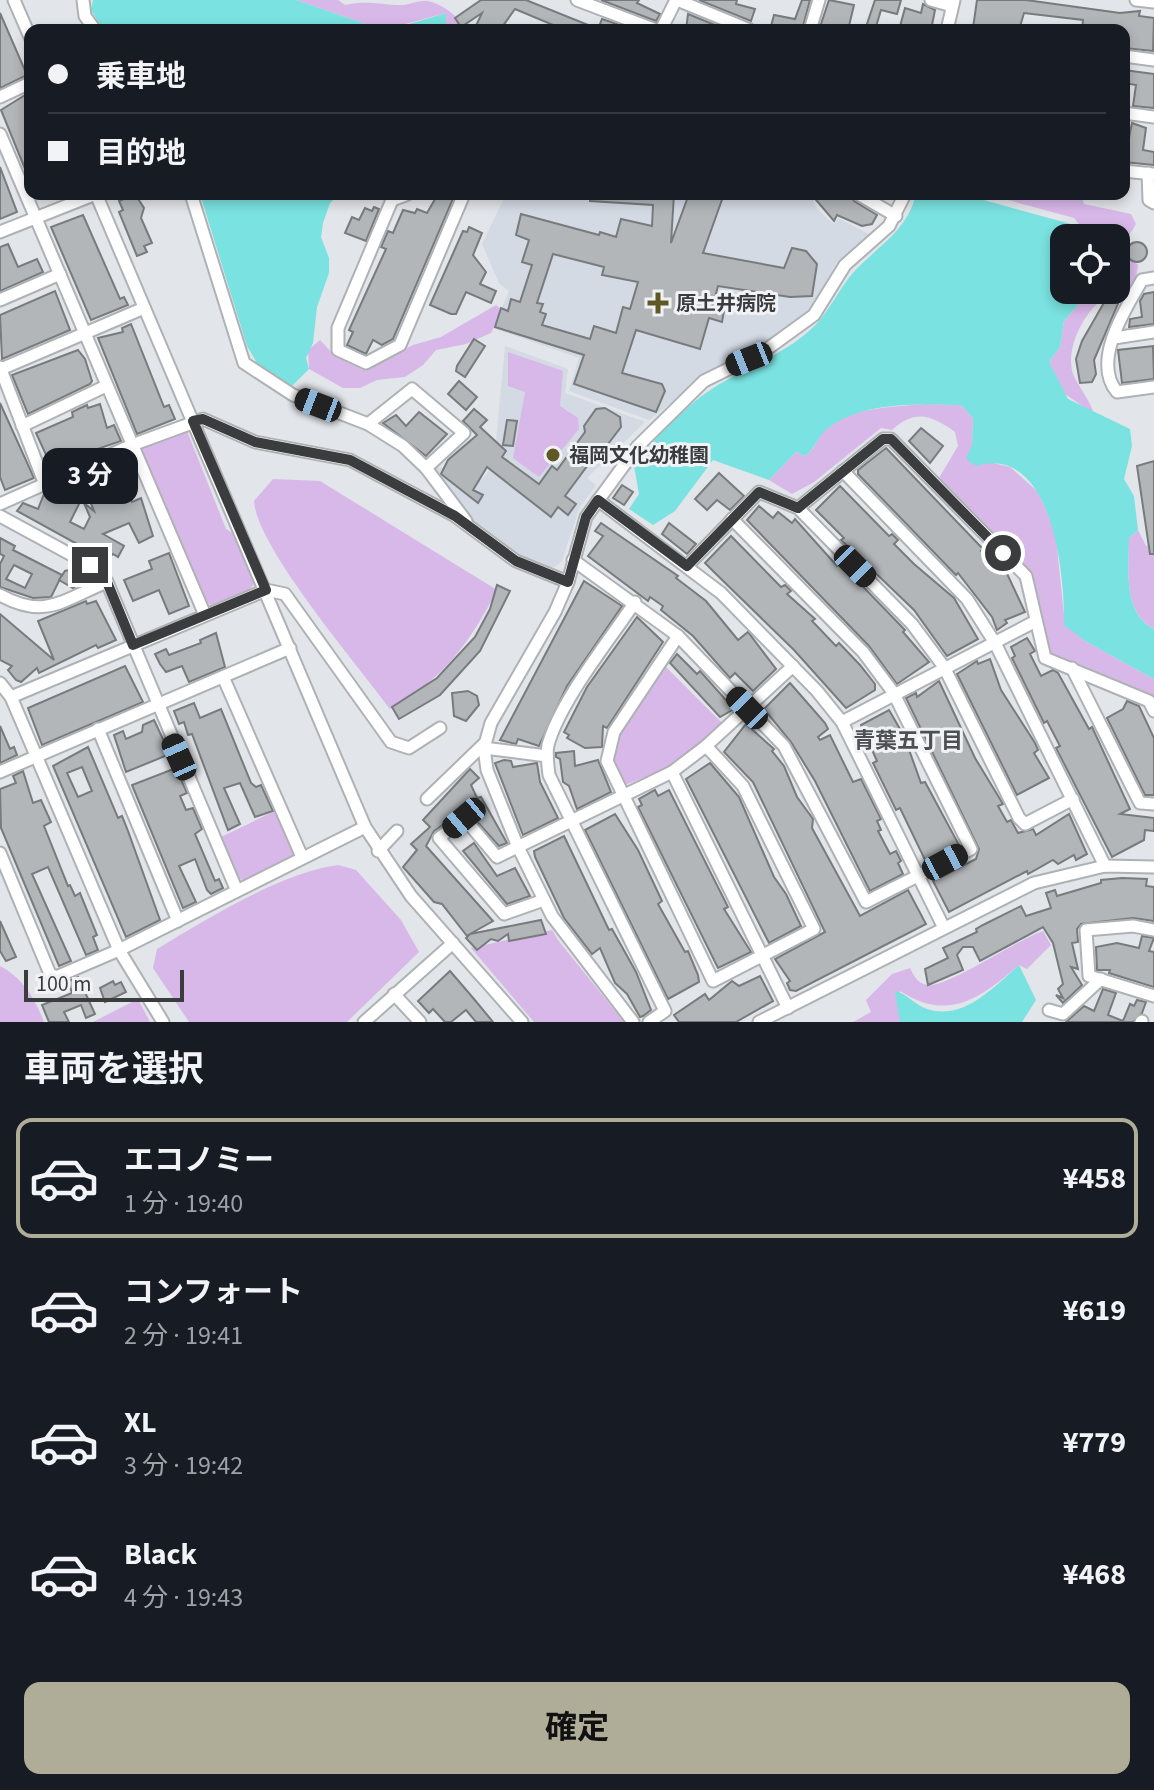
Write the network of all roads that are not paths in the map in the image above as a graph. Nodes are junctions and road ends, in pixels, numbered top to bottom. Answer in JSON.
{"nodes":[{"id":1,"x":14,"y":0,"type":"edge"},
{"id":2,"x":83,"y":0,"type":"edge"},
{"id":3,"x":577,"y":0,"type":"edge"},
{"id":4,"x":677,"y":0,"type":"edge"},
{"id":5,"x":819,"y":0,"type":"edge"},
{"id":6,"x":931,"y":0,"type":"edge"},
{"id":7,"x":1136,"y":0,"type":"edge"},
{"id":8,"x":1154,"y":2,"type":"edge"},
{"id":9,"x":953,"y":3,"type":"edge"},
{"id":10,"x":24,"y":24,"type":"edge"},
{"id":11,"x":91,"y":24,"type":"edge"},
{"id":12,"x":624,"y":24,"type":"edge"},
{"id":13,"x":662,"y":24,"type":"edge"},
{"id":14,"x":735,"y":24,"type":"edge"},
{"id":15,"x":812,"y":24,"type":"edge"},
{"id":16,"x":948,"y":24,"type":"edge"},
{"id":17,"x":1130,"y":57,"type":"edge"},
{"id":18,"x":1154,"y":60,"type":"edge"},
{"id":19,"x":24,"y":86,"type":"edge"},
{"id":20,"x":0,"y":97,"type":"edge"},
{"id":21,"x":1130,"y":114,"type":"edge"},
{"id":22,"x":1154,"y":117,"type":"edge"},
{"id":23,"x":0,"y":134,"type":"edge"},
{"id":24,"x":5,"y":159,"type":"edge"},
{"id":25,"x":1130,"y":172,"type":"edge"},
{"id":26,"x":1151,"y":174,"type":"edge"},
{"id":27,"x":24,"y":196,"type":"edge"},
{"id":28,"x":26,"y":200,"type":"edge"},
{"id":29,"x":81,"y":200,"type":"edge"},
{"id":30,"x":99,"y":200,"type":"edge"},
{"id":31,"x":193,"y":200,"type":"edge"},
{"id":32,"x":392,"y":200,"type":"edge"},
{"id":33,"x":461,"y":200,"type":"edge"},
{"id":34,"x":868,"y":200,"type":"edge"},
{"id":35,"x":903,"y":200,"type":"edge"},
{"id":36,"x":1154,"y":203,"type":"edge"},
{"id":37,"x":896,"y":216,"type":"junction"},
{"id":38,"x":35,"y":218,"type":"junction"},
{"id":39,"x":0,"y":232,"type":"edge"},
{"id":40,"x":60,"y":274,"type":"junction"},
{"id":41,"x":1154,"y":278,"type":"edge"},
{"id":42,"x":0,"y":300,"type":"edge"},
{"id":43,"x":144,"y":308,"type":"junction"},
{"id":44,"x":86,"y":332,"type":"junction"},
{"id":45,"x":1154,"y":332,"type":"edge"},
{"id":46,"x":1114,"y":338,"type":"junction"},
{"id":47,"x":0,"y":368,"type":"edge"},
{"id":48,"x":106,"y":386,"type":"junction"},
{"id":49,"x":1154,"y":387,"type":"edge"},
{"id":50,"x":193,"y":421,"type":"junction"},
{"id":51,"x":368,"y":424,"type":"junction"},
{"id":52,"x":22,"y":426,"type":"junction"},
{"id":53,"x":132,"y":445,"type":"junction"},
{"id":54,"x":426,"y":468,"type":"junction"},
{"id":55,"x":843,"y":471,"type":"junction"},
{"id":56,"x":44,"y":482,"type":"junction"},
{"id":57,"x":598,"y":500,"type":"junction"},
{"id":58,"x":0,"y":504,"type":"edge"},
{"id":59,"x":798,"y":508,"type":"junction"},
{"id":60,"x":0,"y":516,"type":"edge"},
{"id":61,"x":732,"y":519,"type":"junction"},
{"id":62,"x":471,"y":527,"type":"junction"},
{"id":63,"x":573,"y":560,"type":"junction"},
{"id":64,"x":687,"y":566,"type":"junction"},
{"id":65,"x":107,"y":582,"type":"junction"},
{"id":66,"x":568,"y":582,"type":"junction"},
{"id":67,"x":266,"y":590,"type":"junction"},
{"id":68,"x":0,"y":595,"type":"edge"},
{"id":69,"x":635,"y":602,"type":"junction"},
{"id":70,"x":205,"y":615,"type":"junction"},
{"id":71,"x":1036,"y":621,"type":"junction"},
{"id":72,"x":678,"y":636,"type":"junction"},
{"id":73,"x":995,"y":643,"type":"junction"},
{"id":74,"x":133,"y":645,"type":"junction"},
{"id":75,"x":290,"y":648,"type":"junction"},
{"id":76,"x":793,"y":666,"type":"junction"},
{"id":77,"x":944,"y":667,"type":"junction"},
{"id":78,"x":1072,"y":668,"type":"junction"},
{"id":79,"x":224,"y":679,"type":"junction"},
{"id":80,"x":0,"y":683,"type":"edge"},
{"id":81,"x":893,"y":692,"type":"junction"},
{"id":82,"x":11,"y":697,"type":"junction"},
{"id":83,"x":155,"y":704,"type":"junction"},
{"id":84,"x":747,"y":708,"type":"junction"},
{"id":85,"x":1154,"y":711,"type":"edge"},
{"id":86,"x":842,"y":722,"type":"junction"},
{"id":87,"x":440,"y":728,"type":"dead end"},
{"id":88,"x":98,"y":729,"type":"junction"},
{"id":89,"x":485,"y":746,"type":"junction"},
{"id":90,"x":706,"y":746,"type":"junction"},
{"id":91,"x":36,"y":756,"type":"junction"},
{"id":92,"x":547,"y":756,"type":"junction"},
{"id":93,"x":0,"y":772,"type":"edge"},
{"id":94,"x":672,"y":772,"type":"junction"},
{"id":95,"x":620,"y":795,"type":"junction"},
{"id":96,"x":427,"y":799,"type":"dead end"},
{"id":97,"x":1073,"y":799,"type":"junction"},
{"id":98,"x":1154,"y":804,"type":"edge"},
{"id":99,"x":571,"y":821,"type":"junction"},
{"id":100,"x":365,"y":827,"type":"junction"},
{"id":101,"x":397,"y":831,"type":"dead end"},
{"id":102,"x":518,"y":847,"type":"junction"},
{"id":103,"x":378,"y":851,"type":"junction"},
{"id":104,"x":0,"y":853,"type":"edge"},
{"id":105,"x":302,"y":857,"type":"junction"},
{"id":106,"x":1105,"y":866,"type":"junction"},
{"id":107,"x":1154,"y":867,"type":"edge"},
{"id":108,"x":919,"y":876,"type":"junction"},
{"id":109,"x":237,"y":891,"type":"junction"},
{"id":110,"x":544,"y":900,"type":"junction"},
{"id":111,"x":178,"y":921,"type":"junction"},
{"id":112,"x":944,"y":928,"type":"junction"},
{"id":113,"x":1154,"y":930,"type":"edge"},
{"id":114,"x":453,"y":943,"type":"junction"},
{"id":115,"x":119,"y":950,"type":"junction"},
{"id":116,"x":762,"y":955,"type":"junction"},
{"id":117,"x":1101,"y":979,"type":"junction"},
{"id":118,"x":394,"y":994,"type":"junction"},
{"id":119,"x":1154,"y":996,"type":"edge"},
{"id":120,"x":788,"y":1008,"type":"junction"},
{"id":121,"x":1049,"y":1010,"type":"dead end"},
{"id":122,"x":163,"y":1022,"type":"edge"},
{"id":123,"x":364,"y":1022,"type":"edge"},
{"id":124,"x":420,"y":1022,"type":"edge"},
{"id":125,"x":522,"y":1022,"type":"edge"},
{"id":126,"x":633,"y":1022,"type":"edge"},
{"id":127,"x":649,"y":1022,"type":"edge"},
{"id":128,"x":759,"y":1022,"type":"edge"}],
"edges":[{"from":1,"to":10,"type":"street"},
{"from":2,"to":11,"type":"street"},
{"from":3,"to":12,"type":"street"},
{"from":4,"to":13,"type":"street"},
{"from":4,"to":14,"type":"street"},
{"from":5,"to":15,"type":"street"},
{"from":6,"to":9,"type":"street"},
{"from":7,"to":8,"type":"street"},
{"from":9,"to":16,"type":"street"},
{"from":17,"to":18,"type":"street"},
{"from":19,"to":20,"type":"street"},
{"from":21,"to":22,"type":"street"},
{"from":23,"to":24,"type":"street"},
{"from":24,"to":27,"type":"street"},
{"from":25,"to":26,"type":"street"},
{"from":26,"to":36,"type":"street"},
{"from":28,"to":38,"type":"street"},
{"from":29,"to":38,"type":"street"},
{"from":30,"to":43,"type":"street"},
{"from":31,"to":51,"type":"street"},
{"from":32,"to":33,"type":"street"},
{"from":34,"to":37,"type":"street"},
{"from":35,"to":37,"type":"street"},
{"from":37,"to":57,"type":"street"},
{"from":38,"to":39,"type":"street"},
{"from":38,"to":40,"type":"street"},
{"from":40,"to":42,"type":"street"},
{"from":40,"to":44,"type":"street"},
{"from":41,"to":46,"type":"street"},
{"from":43,"to":44,"type":"street"},
{"from":43,"to":50,"type":"street"},
{"from":44,"to":47,"type":"street"},
{"from":44,"to":48,"type":"street"},
{"from":45,"to":46,"type":"street"},
{"from":46,"to":49,"type":"street"},
{"from":47,"to":52,"type":"street"},
{"from":48,"to":52,"type":"street"},
{"from":48,"to":53,"type":"street"},
{"from":50,"to":53,"type":"street"},
{"from":50,"to":62,"type":"street"},
{"from":50,"to":67,"type":"street"},
{"from":51,"to":54,"type":"street"},
{"from":51,"to":54,"type":"street"},
{"from":52,"to":56,"type":"street"},
{"from":53,"to":56,"type":"street"},
{"from":53,"to":70,"type":"street"},
{"from":54,"to":62,"type":"street"},
{"from":55,"to":59,"type":"street"},
{"from":55,"to":71,"type":"street"},
{"from":55,"to":73,"type":"street"},
{"from":56,"to":58,"type":"street"},
{"from":57,"to":63,"type":"street"},
{"from":57,"to":64,"type":"street"},
{"from":59,"to":61,"type":"street"},
{"from":59,"to":77,"type":"street"},
{"from":60,"to":65,"type":"street"},
{"from":61,"to":64,"type":"street"},
{"from":61,"to":81,"type":"street"},
{"from":62,"to":66,"type":"street"},
{"from":63,"to":66,"type":"street"},
{"from":63,"to":69,"type":"street"},
{"from":64,"to":76,"type":"street"},
{"from":65,"to":68,"type":"street"},
{"from":65,"to":74,"type":"street"},
{"from":66,"to":89,"type":"street"},
{"from":67,"to":70,"type":"street"},
{"from":67,"to":75,"type":"street"},
{"from":67,"to":87,"type":"street"},
{"from":69,"to":72,"type":"street"},
{"from":69,"to":92,"type":"street"},
{"from":70,"to":74,"type":"street"},
{"from":71,"to":73,"type":"street"},
{"from":71,"to":78,"type":"street"},
{"from":72,"to":84,"type":"street"},
{"from":72,"to":95,"type":"street"},
{"from":73,"to":77,"type":"street"},
{"from":73,"to":97,"type":"street"},
{"from":74,"to":82,"type":"street"},
{"from":74,"to":83,"type":"street"},
{"from":75,"to":79,"type":"street"},
{"from":75,"to":100,"type":"street"},
{"from":76,"to":84,"type":"street"},
{"from":76,"to":86,"type":"street"},
{"from":77,"to":81,"type":"street"},
{"from":77,"to":97,"type":"street"},
{"from":78,"to":85,"type":"street"},
{"from":78,"to":98,"type":"street"},
{"from":79,"to":83,"type":"street"},
{"from":79,"to":105,"type":"street"},
{"from":80,"to":82,"type":"street"},
{"from":81,"to":86,"type":"street"},
{"from":81,"to":108,"type":"street"},
{"from":82,"to":91,"type":"street"},
{"from":83,"to":88,"type":"street"},
{"from":83,"to":109,"type":"street"},
{"from":84,"to":90,"type":"street"},
{"from":84,"to":108,"type":"street"},
{"from":86,"to":108,"type":"street"},
{"from":88,"to":91,"type":"street"},
{"from":88,"to":111,"type":"street"},
{"from":89,"to":92,"type":"street"},
{"from":89,"to":96,"type":"street"},
{"from":89,"to":102,"type":"street"},
{"from":90,"to":94,"type":"street"},
{"from":90,"to":116,"type":"street"},
{"from":91,"to":93,"type":"street"},
{"from":91,"to":115,"type":"street"},
{"from":92,"to":99,"type":"street"},
{"from":94,"to":95,"type":"street"},
{"from":94,"to":116,"type":"street"},
{"from":95,"to":99,"type":"street"},
{"from":95,"to":116,"type":"street"},
{"from":97,"to":106,"type":"street"},
{"from":99,"to":102,"type":"street"},
{"from":99,"to":127,"type":"street"},
{"from":100,"to":103,"type":"street"},
{"from":100,"to":105,"type":"street"},
{"from":101,"to":103,"type":"street"},
{"from":102,"to":110,"type":"street"},
{"from":102,"to":110,"type":"street"},
{"from":103,"to":114,"type":"street"},
{"from":104,"to":115,"type":"street"},
{"from":105,"to":109,"type":"street"},
{"from":106,"to":107,"type":"street"},
{"from":106,"to":112,"type":"street"},
{"from":108,"to":112,"type":"street"},
{"from":109,"to":111,"type":"street"},
{"from":110,"to":126,"type":"street"},
{"from":111,"to":115,"type":"street"},
{"from":112,"to":120,"type":"street"},
{"from":113,"to":117,"type":"street"},
{"from":114,"to":118,"type":"street"},
{"from":114,"to":125,"type":"street"},
{"from":115,"to":122,"type":"street"},
{"from":116,"to":120,"type":"street"},
{"from":117,"to":119,"type":"street"},
{"from":117,"to":121,"type":"street"},
{"from":118,"to":123,"type":"street"},
{"from":118,"to":124,"type":"street"},
{"from":120,"to":128,"type":"street"}]}
